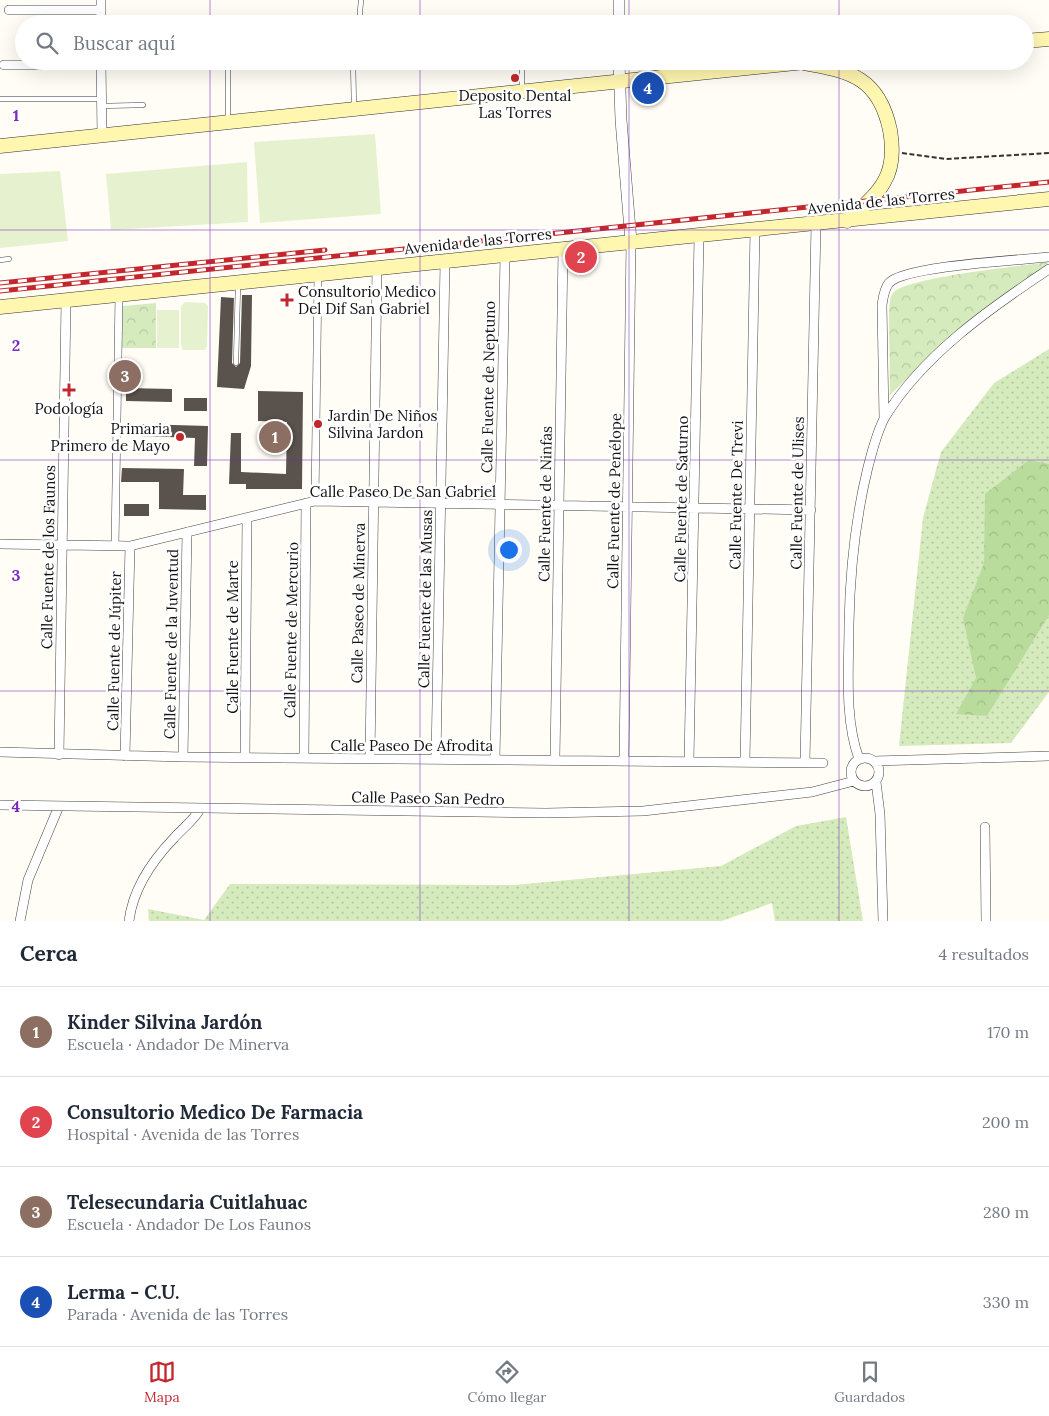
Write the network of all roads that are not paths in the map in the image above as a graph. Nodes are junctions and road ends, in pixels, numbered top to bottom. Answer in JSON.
{"nodes":[{"id":1,"x":101,"y":0,"type":"edge"},
{"id":2,"x":361,"y":0,"type":"edge"},
{"id":3,"x":619,"y":0,"type":"edge"},
{"id":4,"x":9,"y":10,"type":"dead end"},
{"id":5,"x":101,"y":10,"type":"junction"},
{"id":6,"x":101,"y":15,"type":"edge"},
{"id":7,"x":360,"y":15,"type":"edge"},
{"id":8,"x":619,"y":15,"type":"edge"},
{"id":9,"x":1049,"y":39,"type":"edge"},
{"id":10,"x":1034,"y":40,"type":"edge"},
{"id":11,"x":4,"y":64,"type":"dead end"},
{"id":12,"x":15,"y":64,"type":"edge"},
{"id":13,"x":100,"y":70,"type":"edge"},
{"id":14,"x":228,"y":70,"type":"edge"},
{"id":15,"x":353,"y":70,"type":"edge"},
{"id":16,"x":522,"y":70,"type":"edge"},
{"id":17,"x":619,"y":70,"type":"edge"},
{"id":18,"x":724,"y":70,"type":"edge"},
{"id":19,"x":842,"y":70,"type":"edge"},
{"id":20,"x":619,"y":80,"type":"junction"},
{"id":21,"x":522,"y":91,"type":"junction"},
{"id":22,"x":0,"y":98,"type":"edge"},
{"id":23,"x":101,"y":103,"type":"junction"},
{"id":24,"x":143,"y":105,"type":"dead end"},
{"id":25,"x":354,"y":108,"type":"junction"},
{"id":26,"x":228,"y":122,"type":"junction"},
{"id":27,"x":102,"y":135,"type":"junction"},
{"id":28,"x":0,"y":146,"type":"edge"},
{"id":29,"x":1049,"y":199,"type":"edge"},
{"id":30,"x":847,"y":221,"type":"junction"},
{"id":31,"x":816,"y":224,"type":"junction"},
{"id":32,"x":755,"y":230,"type":"junction"},
{"id":33,"x":699,"y":237,"type":"junction"},
{"id":34,"x":631,"y":242,"type":"junction"},
{"id":35,"x":563,"y":250,"type":"junction"},
{"id":36,"x":505,"y":256,"type":"junction"},
{"id":37,"x":1049,"y":257,"type":"edge"},
{"id":38,"x":9,"y":259,"type":"dead end"},
{"id":39,"x":0,"y":260,"type":"edge"},
{"id":40,"x":446,"y":262,"type":"junction"},
{"id":41,"x":377,"y":267,"type":"junction"},
{"id":42,"x":1049,"y":269,"type":"edge"},
{"id":43,"x":318,"y":274,"type":"junction"},
{"id":44,"x":238,"y":282,"type":"junction"},
{"id":45,"x":119,"y":295,"type":"junction"},
{"id":46,"x":66,"y":300,"type":"junction"},
{"id":47,"x":0,"y":307,"type":"edge"},
{"id":48,"x":236,"y":363,"type":"dead end"},
{"id":49,"x":884,"y":419,"type":"junction"},
{"id":50,"x":310,"y":502,"type":"junction"},
{"id":51,"x":373,"y":502,"type":"junction"},
{"id":52,"x":440,"y":504,"type":"junction"},
{"id":53,"x":499,"y":506,"type":"junction"},
{"id":54,"x":559,"y":507,"type":"junction"},
{"id":55,"x":628,"y":507,"type":"junction"},
{"id":56,"x":694,"y":509,"type":"junction"},
{"id":57,"x":749,"y":509,"type":"junction"},
{"id":58,"x":811,"y":510,"type":"junction"},
{"id":59,"x":247,"y":519,"type":"junction"},
{"id":60,"x":187,"y":532,"type":"junction"},
{"id":61,"x":0,"y":544,"type":"edge"},
{"id":62,"x":62,"y":546,"type":"junction"},
{"id":63,"x":115,"y":546,"type":"junction"},
{"id":64,"x":130,"y":546,"type":"junction"},
{"id":65,"x":0,"y":752,"type":"edge"},
{"id":66,"x":59,"y":755,"type":"junction"},
{"id":67,"x":125,"y":756,"type":"junction"},
{"id":68,"x":245,"y":756,"type":"junction"},
{"id":69,"x":1049,"y":756,"type":"edge"},
{"id":70,"x":183,"y":757,"type":"junction"},
{"id":71,"x":304,"y":758,"type":"junction"},
{"id":72,"x":370,"y":758,"type":"junction"},
{"id":73,"x":436,"y":758,"type":"junction"},
{"id":74,"x":494,"y":759,"type":"junction"},
{"id":75,"x":555,"y":759,"type":"junction"},
{"id":76,"x":859,"y":759,"type":"junction"},
{"id":77,"x":624,"y":761,"type":"junction"},
{"id":78,"x":689,"y":761,"type":"junction"},
{"id":79,"x":874,"y":761,"type":"junction"},
{"id":80,"x":745,"y":762,"type":"junction"},
{"id":81,"x":806,"y":762,"type":"junction"},
{"id":82,"x":823,"y":763,"type":"dead end"},
{"id":83,"x":854,"y":781,"type":"junction"},
{"id":84,"x":876,"y":782,"type":"junction"},
{"id":85,"x":0,"y":805,"type":"edge"},
{"id":86,"x":59,"y":806,"type":"junction"},
{"id":87,"x":200,"y":809,"type":"junction"},
{"id":88,"x":985,"y":827,"type":"dead end"},
{"id":89,"x":20,"y":921,"type":"edge"},
{"id":90,"x":129,"y":921,"type":"edge"},
{"id":91,"x":883,"y":921,"type":"edge"},
{"id":92,"x":986,"y":921,"type":"edge"}],
"edges":[{"from":1,"to":5,"type":"street"},
{"from":2,"to":7,"type":"lane"},
{"from":3,"to":8,"type":"street"},
{"from":4,"to":5,"type":"street"},
{"from":5,"to":6,"type":"street"},
{"from":9,"to":10,"type":"main road"},
{"from":11,"to":12,"type":"street"},
{"from":13,"to":23,"type":"street"},
{"from":14,"to":26,"type":"lane"},
{"from":15,"to":25,"type":"lane"},
{"from":16,"to":21,"type":"lane"},
{"from":17,"to":20,"type":"street"},
{"from":18,"to":20,"type":"main road"},
{"from":19,"to":30,"type":"main road"},
{"from":20,"to":21,"type":"main road"},
{"from":20,"to":34,"type":"street"},
{"from":21,"to":25,"type":"main road"},
{"from":22,"to":23,"type":"lane"},
{"from":23,"to":24,"type":"lane"},
{"from":23,"to":27,"type":"street"},
{"from":25,"to":26,"type":"main road"},
{"from":26,"to":27,"type":"main road"},
{"from":27,"to":28,"type":"main road"},
{"from":29,"to":30,"type":"main road","name":"Avenida de las Torres"},
{"from":30,"to":31,"type":"main road","name":"Avenida de las Torres"},
{"from":31,"to":32,"type":"main road","name":"Avenida de las Torres"},
{"from":31,"to":58,"type":"street","name":"Calle Fuente de Ulises"},
{"from":32,"to":33,"type":"main road","name":"Avenida de las Torres"},
{"from":32,"to":57,"type":"street","name":"Calle Fuente De Trevi"},
{"from":33,"to":34,"type":"main road","name":"Avenida de las Torres"},
{"from":33,"to":56,"type":"street","name":"Calle Fuente de Saturno"},
{"from":34,"to":35,"type":"main road","name":"Avenida de las Torres"},
{"from":34,"to":55,"type":"street","name":"Calle Fuente de Penélope"},
{"from":35,"to":36,"type":"main road","name":"Avenida de las Torres"},
{"from":35,"to":54,"type":"street","name":"Calle Fuente de Ninfas"},
{"from":36,"to":40,"type":"main road","name":"Avenida de las Torres"},
{"from":36,"to":53,"type":"street","name":"Calle Fuente de Neptuno"},
{"from":37,"to":49,"type":"street"},
{"from":38,"to":39,"type":"lane"},
{"from":40,"to":41,"type":"main road","name":"Avenida de las Torres"},
{"from":40,"to":52,"type":"street","name":"Calle Fuente de las Musas"},
{"from":41,"to":43,"type":"main road","name":"Avenida de las Torres"},
{"from":41,"to":51,"type":"street","name":"Calle Paseo de Minerva"},
{"from":42,"to":49,"type":"street"},
{"from":43,"to":44,"type":"main road","name":"Avenida de las Torres"},
{"from":43,"to":50,"type":"street"},
{"from":44,"to":45,"type":"main road","name":"Avenida de las Torres"},
{"from":44,"to":48,"type":"lane"},
{"from":45,"to":46,"type":"main road","name":"Avenida de las Torres"},
{"from":45,"to":63,"type":"street"},
{"from":46,"to":47,"type":"main road","name":"Avenida de las Torres"},
{"from":46,"to":62,"type":"street","name":"Calle Fuente de los Faunos"},
{"from":49,"to":76,"type":"street"},
{"from":50,"to":51,"type":"street","name":"Calle Paseo De San Gabriel"},
{"from":50,"to":59,"type":"street","name":"Calle Paseo De San Gabriel"},
{"from":50,"to":71,"type":"street","name":"Calle Fuente de Mercurio"},
{"from":51,"to":52,"type":"street","name":"Calle Paseo De San Gabriel"},
{"from":51,"to":72,"type":"street","name":"Calle Paseo de Minerva"},
{"from":52,"to":53,"type":"street","name":"Calle Paseo De San Gabriel"},
{"from":52,"to":73,"type":"street","name":"Calle Fuente de las Musas"},
{"from":53,"to":54,"type":"street","name":"Calle Paseo De San Gabriel"},
{"from":53,"to":74,"type":"street","name":"Calle Fuente de Neptuno"},
{"from":54,"to":55,"type":"street","name":"Calle Paseo De San Gabriel"},
{"from":54,"to":75,"type":"street","name":"Calle Fuente de Ninfas"},
{"from":55,"to":56,"type":"street","name":"Calle Paseo De San Gabriel"},
{"from":55,"to":77,"type":"street","name":"Calle Fuente de Penélope"},
{"from":56,"to":57,"type":"street","name":"Calle Paseo De San Gabriel"},
{"from":56,"to":78,"type":"street","name":"Calle Fuente de Saturno"},
{"from":57,"to":58,"type":"street","name":"Calle Paseo De San Gabriel"},
{"from":57,"to":80,"type":"street","name":"Calle Fuente De Trevi"},
{"from":58,"to":81,"type":"street","name":"Calle Fuente de Ulises"},
{"from":59,"to":60,"type":"street","name":"Calle Paseo De San Gabriel"},
{"from":59,"to":68,"type":"street","name":"Calle Fuente de Marte"},
{"from":60,"to":64,"type":"street","name":"Calle Paseo De San Gabriel"},
{"from":60,"to":70,"type":"street","name":"Calle Fuente de la Juventud"},
{"from":61,"to":62,"type":"street","name":"Calle Paseo De San Gabriel"},
{"from":62,"to":63,"type":"street","name":"Calle Paseo De San Gabriel"},
{"from":62,"to":66,"type":"street","name":"Calle Fuente de los Faunos"},
{"from":63,"to":64,"type":"street","name":"Calle Paseo De San Gabriel"},
{"from":64,"to":67,"type":"street","name":"Calle Fuente de Júpiter"},
{"from":65,"to":66,"type":"street","name":"Calle Paseo De Afrodita"},
{"from":66,"to":67,"type":"street","name":"Calle Paseo De Afrodita"},
{"from":67,"to":70,"type":"street","name":"Calle Paseo De Afrodita"},
{"from":68,"to":70,"type":"street","name":"Calle Paseo De Afrodita"},
{"from":68,"to":71,"type":"street","name":"Calle Paseo De Afrodita"},
{"from":69,"to":79,"type":"street"},
{"from":71,"to":72,"type":"street","name":"Calle Paseo De Afrodita"},
{"from":72,"to":73,"type":"street","name":"Calle Paseo De Afrodita"},
{"from":73,"to":74,"type":"street","name":"Calle Paseo De Afrodita"},
{"from":74,"to":75,"type":"street","name":"Calle Paseo De Afrodita"},
{"from":75,"to":77,"type":"street","name":"Calle Paseo De Afrodita"},
{"from":76,"to":79,"type":"street"},
{"from":76,"to":83,"type":"street"},
{"from":77,"to":78,"type":"street","name":"Calle Paseo De Afrodita"},
{"from":78,"to":80,"type":"street","name":"Calle Paseo De Afrodita"},
{"from":79,"to":84,"type":"street"},
{"from":80,"to":81,"type":"street","name":"Calle Paseo De Afrodita"},
{"from":81,"to":82,"type":"street","name":"Calle Paseo De Afrodita"},
{"from":83,"to":84,"type":"street"},
{"from":83,"to":87,"type":"street","name":"Calle Paseo San Pedro"},
{"from":84,"to":91,"type":"street"},
{"from":85,"to":86,"type":"street","name":"Calle Paseo San Pedro"},
{"from":86,"to":87,"type":"street","name":"Calle Paseo San Pedro"},
{"from":86,"to":89,"type":"street"},
{"from":87,"to":90,"type":"street"},
{"from":88,"to":92,"type":"street"}]}
